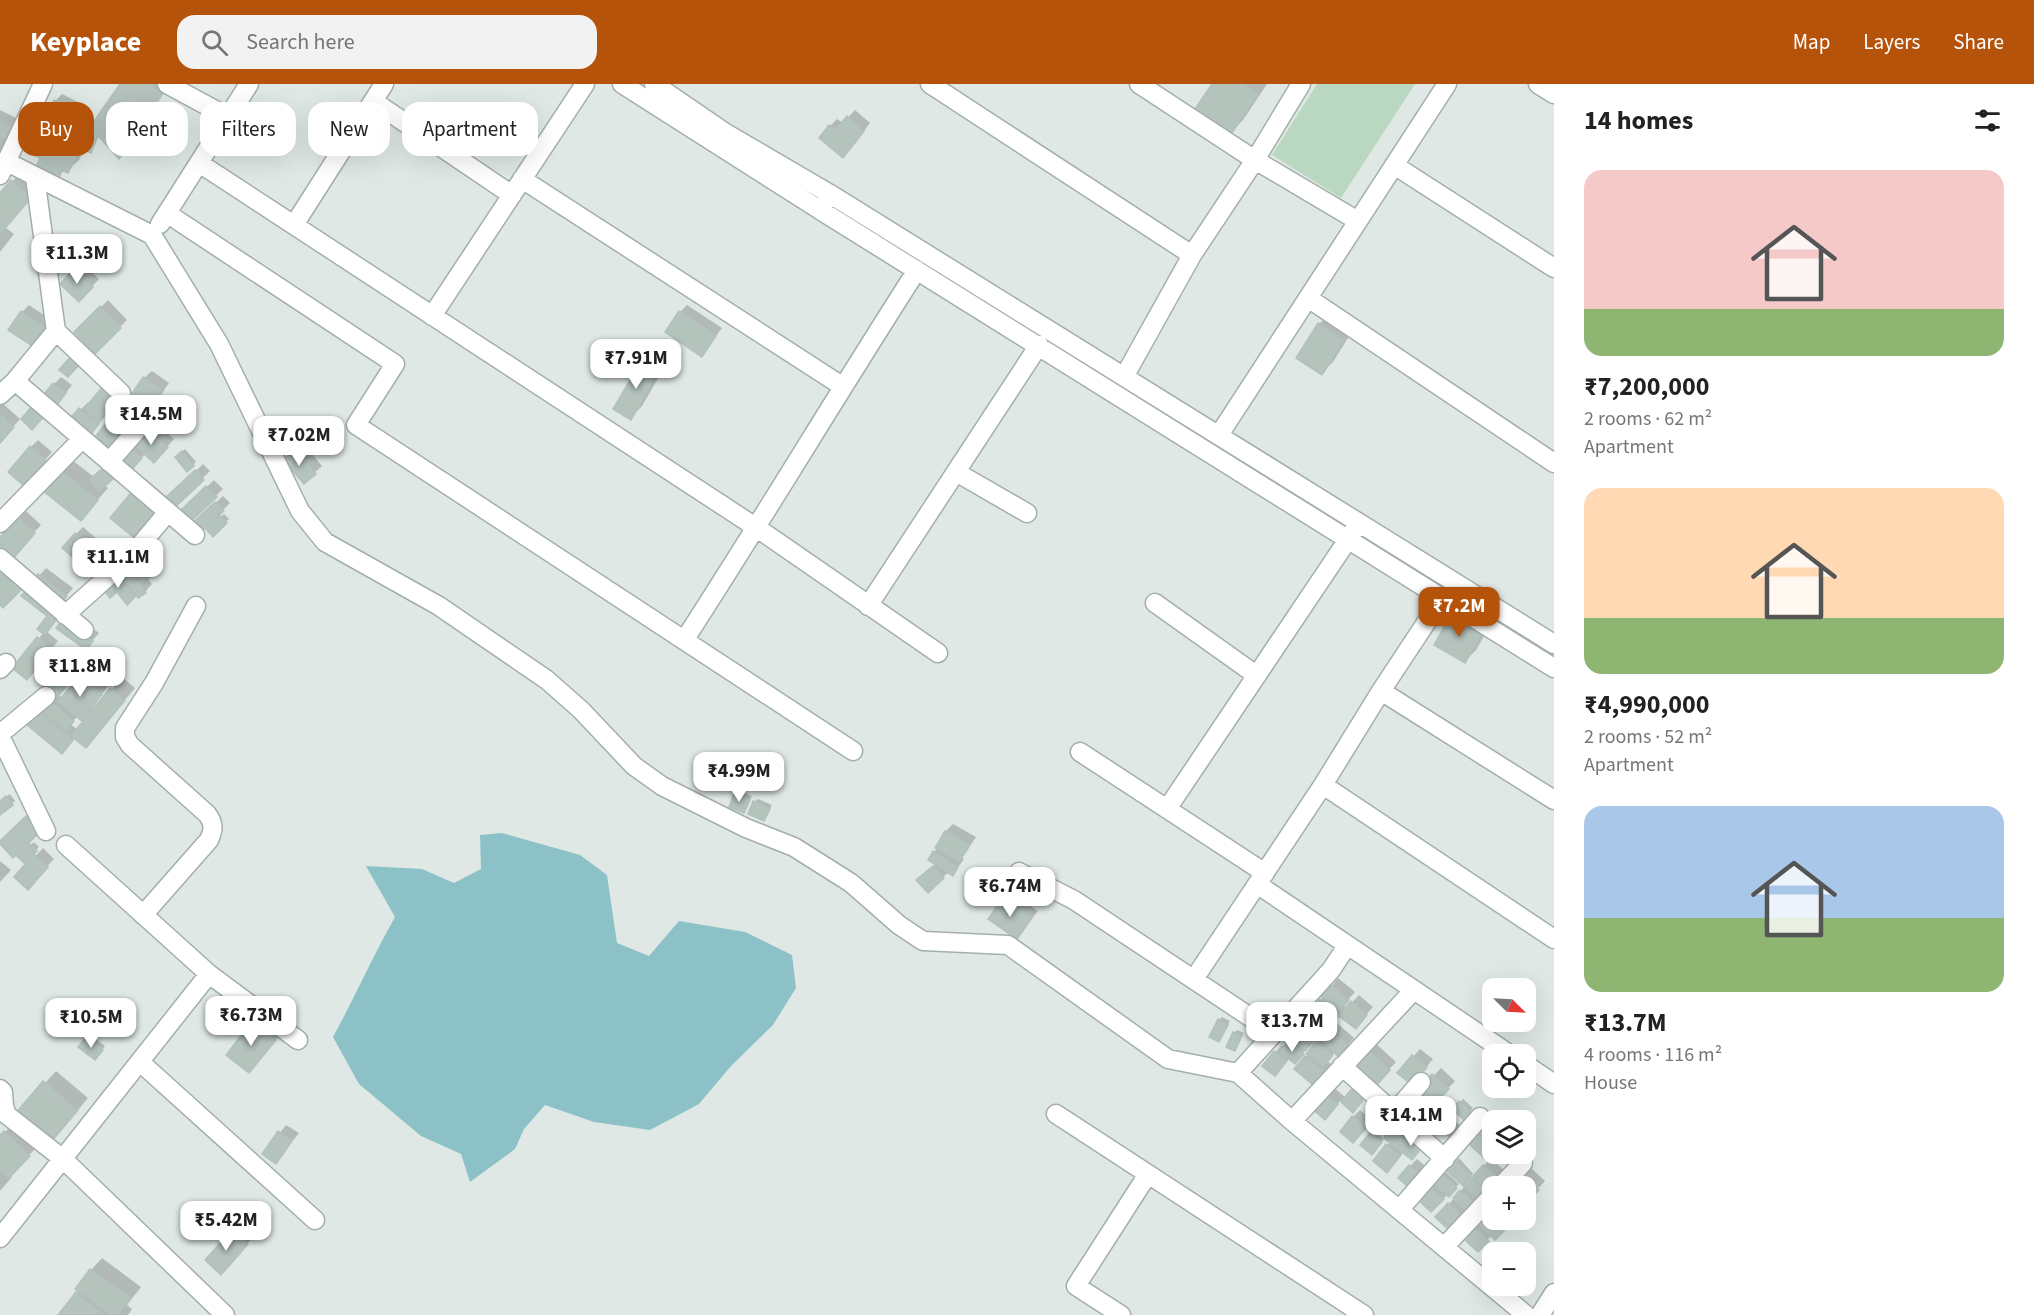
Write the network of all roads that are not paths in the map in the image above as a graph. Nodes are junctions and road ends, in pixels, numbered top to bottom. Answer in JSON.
{"nodes":[{"id":1,"x":43,"y":84,"type":"edge"},
{"id":2,"x":167,"y":84,"type":"edge"},
{"id":3,"x":249,"y":84,"type":"edge"},
{"id":4,"x":384,"y":84,"type":"edge"},
{"id":5,"x":585,"y":84,"type":"edge"},
{"id":6,"x":622,"y":84,"type":"edge"},
{"id":7,"x":654,"y":84,"type":"edge"},
{"id":8,"x":930,"y":84,"type":"edge"},
{"id":9,"x":1139,"y":84,"type":"edge"},
{"id":10,"x":1301,"y":84,"type":"edge"},
{"id":11,"x":1447,"y":84,"type":"edge"},
{"id":12,"x":1538,"y":84,"type":"edge"},
{"id":13,"x":1554,"y":94,"type":"edge"},
{"id":14,"x":373,"y":101,"type":"junction"},
{"id":15,"x":200,"y":102,"type":"edge"},
{"id":16,"x":238,"y":102,"type":"edge"},
{"id":17,"x":720,"y":138,"type":"junction"},
{"id":18,"x":203,"y":156,"type":"edge"},
{"id":19,"x":1255,"y":160,"type":"junction"},
{"id":20,"x":199,"y":163,"type":"junction"},
{"id":21,"x":1394,"y":165,"type":"junction"},
{"id":22,"x":3,"y":169,"type":"edge"},
{"id":23,"x":35,"y":177,"type":"junction"},
{"id":24,"x":522,"y":179,"type":"junction"},
{"id":25,"x":830,"y":194,"type":"junction"},
{"id":26,"x":512,"y":195,"type":"junction"},
{"id":27,"x":820,"y":210,"type":"junction"},
{"id":28,"x":168,"y":214,"type":"junction"},
{"id":29,"x":1358,"y":221,"type":"junction"},
{"id":30,"x":294,"y":225,"type":"junction"},
{"id":31,"x":152,"y":235,"type":"junction"},
{"id":32,"x":1192,"y":255,"type":"junction"},
{"id":33,"x":1554,"y":268,"type":"edge"},
{"id":34,"x":917,"y":270,"type":"junction"},
{"id":35,"x":1308,"y":298,"type":"junction"},
{"id":36,"x":432,"y":316,"type":"junction"},
{"id":37,"x":56,"y":331,"type":"junction"},
{"id":38,"x":1039,"y":345,"type":"junction"},
{"id":39,"x":1124,"y":377,"type":"junction"},
{"id":40,"x":15,"y":381,"type":"junction"},
{"id":41,"x":842,"y":386,"type":"junction"},
{"id":42,"x":122,"y":393,"type":"dead end"},
{"id":43,"x":0,"y":395,"type":"edge"},
{"id":44,"x":157,"y":407,"type":"dead end"},
{"id":45,"x":1219,"y":435,"type":"junction"},
{"id":46,"x":82,"y":439,"type":"junction"},
{"id":47,"x":109,"y":462,"type":"junction"},
{"id":48,"x":1554,"y":463,"type":"edge"},
{"id":49,"x":956,"y":472,"type":"junction"},
{"id":50,"x":168,"y":512,"type":"junction"},
{"id":51,"x":1027,"y":513,"type":"dead end"},
{"id":52,"x":0,"y":523,"type":"edge"},
{"id":53,"x":1359,"y":523,"type":"junction"},
{"id":54,"x":757,"y":528,"type":"junction"},
{"id":55,"x":195,"y":535,"type":"dead end"},
{"id":56,"x":1349,"y":539,"type":"junction"},
{"id":57,"x":0,"y":558,"type":"edge"},
{"id":58,"x":1443,"y":597,"type":"junction"},
{"id":59,"x":1155,"y":603,"type":"dead end"},
{"id":60,"x":196,"y":606,"type":"dead end"},
{"id":61,"x":868,"y":606,"type":"junction"},
{"id":62,"x":65,"y":615,"type":"junction"},
{"id":63,"x":84,"y":630,"type":"dead end"},
{"id":64,"x":685,"y":639,"type":"junction"},
{"id":65,"x":1554,"y":644,"type":"edge"},
{"id":66,"x":938,"y":653,"type":"dead end"},
{"id":67,"x":1552,"y":662,"type":"edge"},
{"id":68,"x":1256,"y":675,"type":"junction"},
{"id":69,"x":1381,"y":691,"type":"junction"},
{"id":70,"x":46,"y":696,"type":"dead end"},
{"id":71,"x":0,"y":735,"type":"edge"},
{"id":72,"x":853,"y":751,"type":"dead end"},
{"id":73,"x":1080,"y":752,"type":"dead end"},
{"id":74,"x":1323,"y":785,"type":"junction"},
{"id":75,"x":1554,"y":800,"type":"edge"},
{"id":76,"x":1167,"y":809,"type":"junction"},
{"id":77,"x":46,"y":831,"type":"dead end"},
{"id":78,"x":66,"y":845,"type":"dead end"},
{"id":79,"x":1019,"y":872,"type":"dead end"},
{"id":80,"x":1261,"y":878,"type":"junction"},
{"id":81,"x":143,"y":915,"type":"junction"},
{"id":82,"x":1554,"y":939,"type":"edge"},
{"id":83,"x":1347,"y":946,"type":"junction"},
{"id":84,"x":209,"y":974,"type":"junction"},
{"id":85,"x":1194,"y":979,"type":"junction"},
{"id":86,"x":1413,"y":991,"type":"junction"},
{"id":87,"x":1274,"y":1033,"type":"junction"},
{"id":88,"x":298,"y":1040,"type":"dead end"},
{"id":89,"x":1494,"y":1044,"type":"edge"},
{"id":90,"x":140,"y":1062,"type":"junction"},
{"id":91,"x":1342,"y":1066,"type":"junction"},
{"id":92,"x":1536,"y":1072,"type":"edge"},
{"id":93,"x":1238,"y":1073,"type":"junction"},
{"id":94,"x":1421,"y":1082,"type":"dead end"},
{"id":95,"x":1554,"y":1084,"type":"edge"},
{"id":96,"x":0,"y":1089,"type":"edge"},
{"id":97,"x":1394,"y":1113,"type":"junction"},
{"id":98,"x":1056,"y":1114,"type":"dead end"},
{"id":99,"x":1480,"y":1117,"type":"dead end"},
{"id":100,"x":1292,"y":1121,"type":"junction"},
{"id":101,"x":63,"y":1159,"type":"junction"},
{"id":102,"x":1445,"y":1159,"type":"junction"},
{"id":103,"x":1522,"y":1164,"type":"edge"},
{"id":104,"x":1148,"y":1174,"type":"junction"},
{"id":105,"x":1511,"y":1176,"type":"edge"},
{"id":106,"x":1482,"y":1207,"type":"edge"},
{"id":107,"x":1399,"y":1210,"type":"junction"},
{"id":108,"x":315,"y":1220,"type":"dead end"},
{"id":109,"x":0,"y":1238,"type":"edge"},
{"id":110,"x":1444,"y":1247,"type":"junction"},
{"id":111,"x":1554,"y":1293,"type":"edge"},
{"id":112,"x":1353,"y":1312,"type":"edge"},
{"id":113,"x":225,"y":1315,"type":"edge"},
{"id":114,"x":1120,"y":1315,"type":"edge"},
{"id":115,"x":1526,"y":1315,"type":"edge"},
{"id":116,"x":1540,"y":1315,"type":"edge"}],
"edges":[{"from":1,"to":22,"type":"street"},
{"from":2,"to":15,"type":"street"},
{"from":3,"to":16,"type":"street"},
{"from":4,"to":14,"type":"street"},
{"from":5,"to":24,"type":"street"},
{"from":6,"to":17,"type":"street"},
{"from":7,"to":17,"type":"street"},
{"from":8,"to":32,"type":"street"},
{"from":9,"to":19,"type":"street"},
{"from":10,"to":19,"type":"street"},
{"from":11,"to":21,"type":"street"},
{"from":12,"to":13,"type":"street"},
{"from":14,"to":26,"type":"street"},
{"from":14,"to":30,"type":"street"},
{"from":17,"to":25,"type":"street"},
{"from":17,"to":27,"type":"street"},
{"from":18,"to":20,"type":"street"},
{"from":19,"to":29,"type":"street"},
{"from":19,"to":32,"type":"street"},
{"from":20,"to":28,"type":"street"},
{"from":20,"to":30,"type":"street"},
{"from":21,"to":29,"type":"street"},
{"from":21,"to":33,"type":"street"},
{"from":22,"to":23,"type":"street"},
{"from":23,"to":31,"type":"street"},
{"from":23,"to":37,"type":"street"},
{"from":24,"to":26,"type":"street"},
{"from":24,"to":41,"type":"street"},
{"from":25,"to":27,"type":"street"},
{"from":25,"to":39,"type":"street"},
{"from":26,"to":36,"type":"street"},
{"from":27,"to":34,"type":"street"},
{"from":28,"to":31,"type":"street"},
{"from":28,"to":64,"type":"street"},
{"from":29,"to":35,"type":"street"},
{"from":30,"to":36,"type":"street"},
{"from":31,"to":93,"type":"street"},
{"from":32,"to":39,"type":"street"},
{"from":34,"to":38,"type":"street"},
{"from":34,"to":41,"type":"street"},
{"from":35,"to":45,"type":"street"},
{"from":35,"to":48,"type":"street"},
{"from":36,"to":54,"type":"street"},
{"from":37,"to":40,"type":"street"},
{"from":37,"to":42,"type":"street"},
{"from":38,"to":49,"type":"street"},
{"from":38,"to":56,"type":"street"},
{"from":39,"to":45,"type":"street"},
{"from":40,"to":43,"type":"street"},
{"from":40,"to":46,"type":"street"},
{"from":41,"to":54,"type":"street"},
{"from":44,"to":47,"type":"street"},
{"from":45,"to":53,"type":"street"},
{"from":46,"to":47,"type":"street"},
{"from":46,"to":52,"type":"street"},
{"from":47,"to":50,"type":"street"},
{"from":49,"to":51,"type":"street"},
{"from":49,"to":61,"type":"street"},
{"from":50,"to":55,"type":"street"},
{"from":50,"to":62,"type":"street"},
{"from":53,"to":56,"type":"street"},
{"from":53,"to":65,"type":"street"},
{"from":54,"to":61,"type":"street"},
{"from":54,"to":64,"type":"street"},
{"from":56,"to":58,"type":"street"},
{"from":56,"to":68,"type":"street"},
{"from":57,"to":62,"type":"street"},
{"from":58,"to":67,"type":"street"},
{"from":58,"to":69,"type":"street"},
{"from":59,"to":68,"type":"street"},
{"from":60,"to":81,"type":"street"},
{"from":61,"to":66,"type":"street"},
{"from":62,"to":63,"type":"street"},
{"from":64,"to":72,"type":"street"},
{"from":68,"to":76,"type":"street"},
{"from":69,"to":74,"type":"street"},
{"from":69,"to":75,"type":"street"},
{"from":70,"to":71,"type":"street"},
{"from":71,"to":77,"type":"street"},
{"from":73,"to":76,"type":"street"},
{"from":74,"to":80,"type":"street"},
{"from":74,"to":82,"type":"street"},
{"from":76,"to":80,"type":"street"},
{"from":78,"to":81,"type":"street"},
{"from":79,"to":85,"type":"street"},
{"from":80,"to":83,"type":"street"},
{"from":80,"to":85,"type":"street"},
{"from":81,"to":84,"type":"street"},
{"from":83,"to":86,"type":"street"},
{"from":83,"to":87,"type":"street"},
{"from":84,"to":88,"type":"street"},
{"from":84,"to":90,"type":"street"},
{"from":85,"to":87,"type":"street"},
{"from":86,"to":89,"type":"street"},
{"from":86,"to":91,"type":"street"},
{"from":87,"to":93,"type":"street"},
{"from":90,"to":101,"type":"street"},
{"from":90,"to":108,"type":"street"},
{"from":91,"to":97,"type":"street"},
{"from":91,"to":100,"type":"street"},
{"from":92,"to":95,"type":"street"},
{"from":93,"to":100,"type":"street"},
{"from":94,"to":97,"type":"street"},
{"from":96,"to":101,"type":"street"},
{"from":97,"to":102,"type":"street"},
{"from":98,"to":104,"type":"street"},
{"from":99,"to":102,"type":"street"},
{"from":100,"to":107,"type":"street"},
{"from":101,"to":109,"type":"street"},
{"from":101,"to":113,"type":"street"},
{"from":102,"to":107,"type":"street"},
{"from":103,"to":105,"type":"street"},
{"from":104,"to":112,"type":"street"},
{"from":104,"to":114,"type":"street"},
{"from":106,"to":110,"type":"street"},
{"from":107,"to":110,"type":"street"},
{"from":110,"to":115,"type":"street"},
{"from":111,"to":116,"type":"street"}]}
